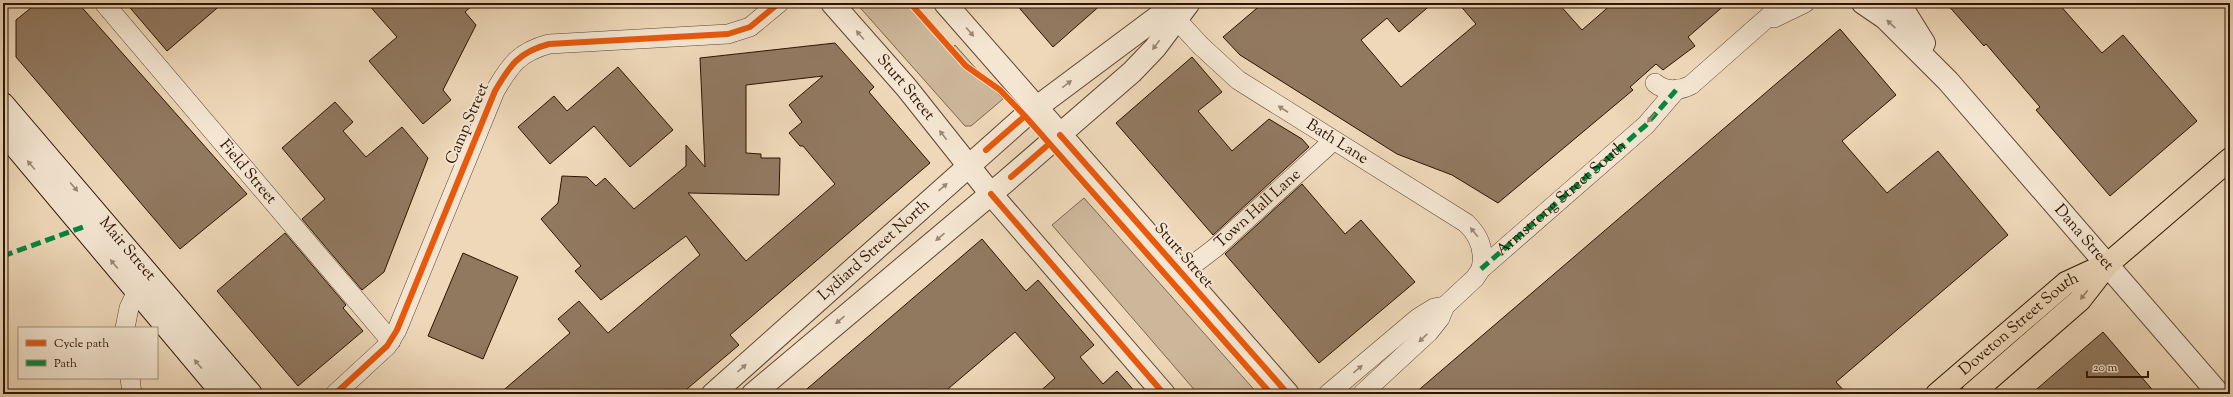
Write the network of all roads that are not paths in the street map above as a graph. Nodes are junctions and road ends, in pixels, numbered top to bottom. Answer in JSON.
{"nodes":[{"id":1,"x":104,"y":3,"type":"edge"},
{"id":2,"x":779,"y":3,"type":"edge"},
{"id":3,"x":832,"y":3,"type":"edge"},
{"id":4,"x":945,"y":3,"type":"edge"},
{"id":5,"x":1784,"y":3,"type":"edge"},
{"id":6,"x":1805,"y":3,"type":"edge"},
{"id":7,"x":1862,"y":3,"type":"edge"},
{"id":8,"x":1899,"y":3,"type":"edge"},
{"id":9,"x":1178,"y":9,"type":"edge"},
{"id":10,"x":1758,"y":27,"type":"junction"},
{"id":11,"x":1948,"y":81,"type":"junction"},
{"id":12,"x":1655,"y":83,"type":"dead end"},
{"id":13,"x":1686,"y":86,"type":"junction"},
{"id":14,"x":3,"y":104,"type":"edge"},
{"id":15,"x":1036,"y":107,"type":"junction"},
{"id":16,"x":3,"y":132,"type":"edge"},
{"id":17,"x":1060,"y":135,"type":"junction"},
{"id":18,"x":1333,"y":141,"type":"junction"},
{"id":19,"x":2230,"y":159,"type":"edge"},
{"id":20,"x":968,"y":165,"type":"junction"},
{"id":21,"x":991,"y":194,"type":"junction"},
{"id":22,"x":2108,"y":264,"type":"junction"},
{"id":23,"x":1481,"y":269,"type":"junction"},
{"id":24,"x":1181,"y":274,"type":"junction"},
{"id":25,"x":137,"y":291,"type":"junction"},
{"id":26,"x":1445,"y":306,"type":"junction"},
{"id":27,"x":125,"y":327,"type":"edge"},
{"id":28,"x":391,"y":341,"type":"junction"},
{"id":29,"x":130,"y":379,"type":"edge"},
{"id":30,"x":132,"y":394,"type":"edge"},
{"id":31,"x":223,"y":394,"type":"edge"},
{"id":32,"x":252,"y":394,"type":"edge"},
{"id":33,"x":334,"y":394,"type":"edge"},
{"id":34,"x":713,"y":394,"type":"edge"},
{"id":35,"x":753,"y":394,"type":"edge"},
{"id":36,"x":1164,"y":394,"type":"edge"},
{"id":37,"x":1288,"y":394,"type":"edge"},
{"id":38,"x":1328,"y":394,"type":"edge"},
{"id":39,"x":1362,"y":394,"type":"edge"},
{"id":40,"x":1937,"y":394,"type":"edge"},
{"id":41,"x":1972,"y":394,"type":"edge"},
{"id":42,"x":2219,"y":394,"type":"edge"}],
"edges":[{"from":1,"to":28,"type":"street","name":"Field Street"},
{"from":2,"to":28,"type":"street","name":"Camp Street"},
{"from":20,"to":3,"type":"street","name":"Sturt Street","one_way":true},
{"from":4,"to":15,"type":"street","name":"Sturt Street","one_way":true},
{"from":5,"to":10,"type":"street","name":"Armstrong Street South"},
{"from":6,"to":10,"type":"street","name":"Armstrong Street South"},
{"from":11,"to":7,"type":"street","name":"Dana Street","one_way":true},
{"from":8,"to":11,"type":"street","name":"Dana Street"},
{"from":15,"to":9,"type":"street","name":"Lydiard Street North","one_way":true},
{"from":9,"to":17,"type":"street","name":"Lydiard Street North","one_way":true},
{"from":18,"to":9,"type":"street","name":"Bath Lane","one_way":true},
{"from":10,"to":13,"type":"street","name":"Armstrong Street South"},
{"from":11,"to":22,"type":"street","name":"Dana Street"},
{"from":12,"to":13,"type":"street"},
{"from":13,"to":23,"type":"street","name":"Armstrong Street South","one_way":true},
{"from":14,"to":32,"type":"street","name":"Mair Street","one_way":true},
{"from":15,"to":17,"type":"street","name":"Sturt Street"},
{"from":15,"to":20,"type":"street","name":"Lydiard Street North"},
{"from":25,"to":16,"type":"street","name":"Mair Street","one_way":true},
{"from":17,"to":21,"type":"street","name":"Lydiard Street North"},
{"from":17,"to":24,"type":"street","name":"Sturt Street"},
{"from":23,"to":18,"type":"street","name":"Bath Lane","one_way":true},
{"from":18,"to":24,"type":"street","name":"Town Hall Lane"},
{"from":19,"to":22,"type":"highway","name":"Doveton Street South"},
{"from":20,"to":21,"type":"street","name":"Sturt Street"},
{"from":34,"to":20,"type":"street","name":"Lydiard Street North","one_way":true},
{"from":21,"to":35,"type":"street","name":"Lydiard Street North","one_way":true},
{"from":21,"to":36,"type":"street","name":"Sturt Street"},
{"from":22,"to":40,"type":"highway","name":"Doveton Street South"},
{"from":22,"to":41,"type":"highway","name":"Doveton Street South","one_way":true},
{"from":22,"to":42,"type":"street","name":"Dana Street"},
{"from":23,"to":26,"type":"street","name":"Armstrong Street South"},
{"from":24,"to":37,"type":"street","name":"Sturt Street"},
{"from":25,"to":27,"type":"street"},
{"from":31,"to":25,"type":"street","name":"Mair Street","one_way":true},
{"from":38,"to":26,"type":"street","name":"Armstrong Street South","one_way":true},
{"from":26,"to":39,"type":"street","name":"Armstrong Street South","one_way":true},
{"from":28,"to":33,"type":"street","name":"Camp Street"},
{"from":29,"to":30,"type":"street"}]}
